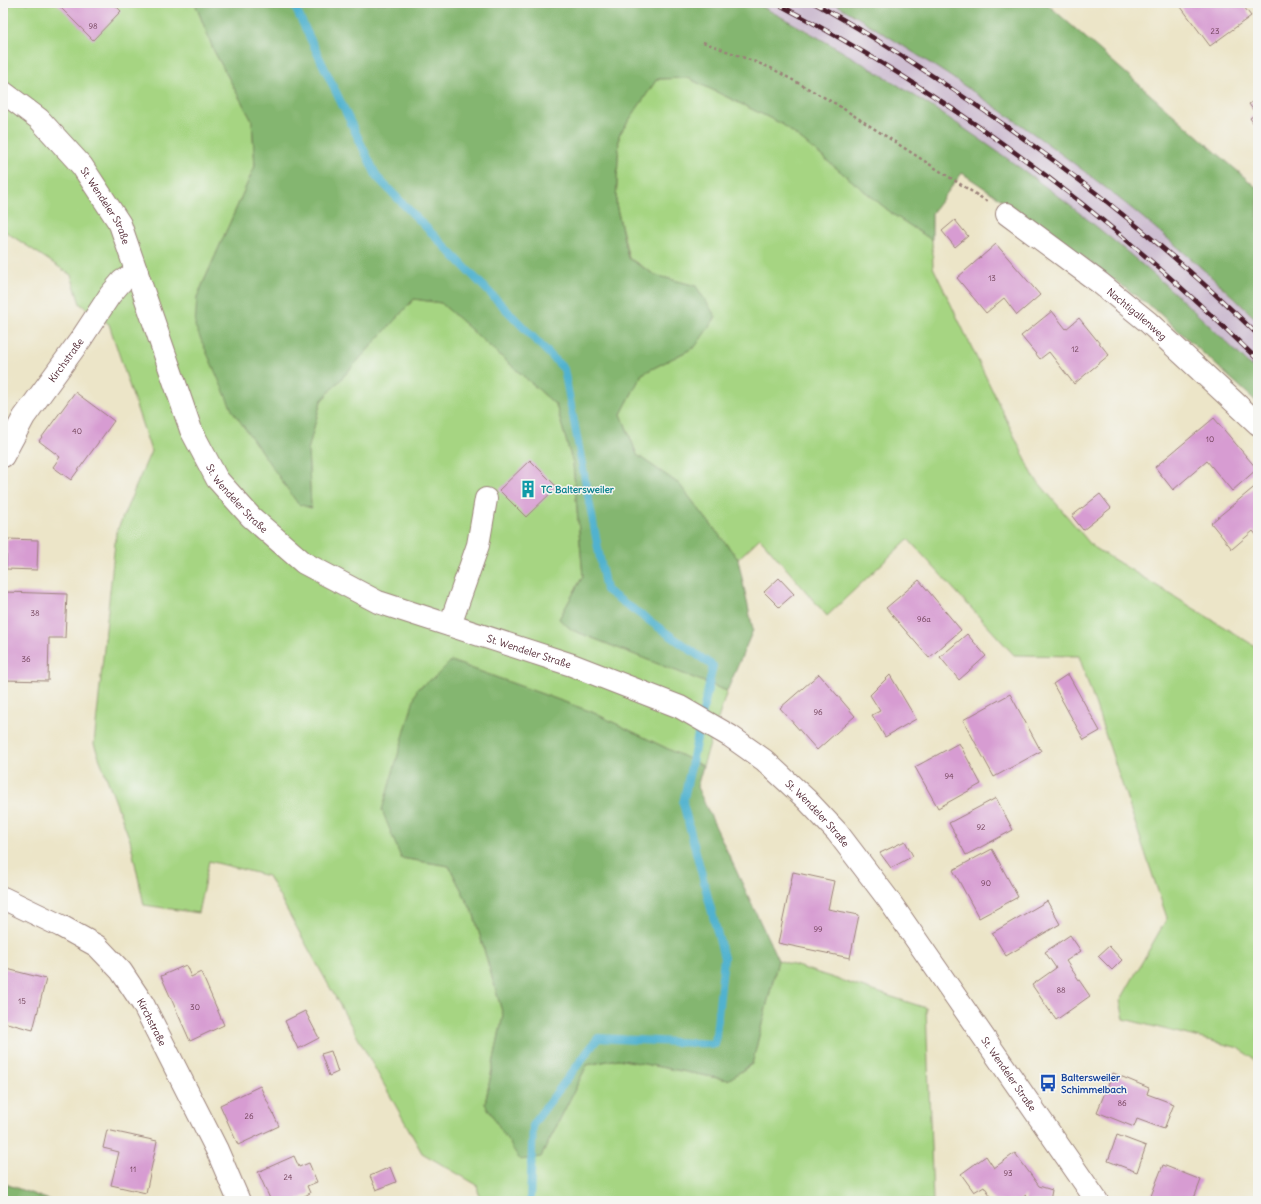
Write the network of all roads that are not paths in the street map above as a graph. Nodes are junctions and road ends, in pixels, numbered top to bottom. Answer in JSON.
{"nodes":[{"id":1,"x":3,"y":92,"type":"edge"},
{"id":2,"x":1007,"y":214,"type":"road end"},
{"id":3,"x":137,"y":272,"type":"junction"},
{"id":4,"x":1258,"y":424,"type":"edge"},
{"id":5,"x":3,"y":456,"type":"edge"},
{"id":6,"x":486,"y":499,"type":"dead end"},
{"id":7,"x":450,"y":625,"type":"junction"},
{"id":8,"x":3,"y":898,"type":"edge"},
{"id":9,"x":239,"y":1201,"type":"edge"},
{"id":10,"x":1098,"y":1201,"type":"edge"}],
"edges":[{"from":1,"to":3,"type":"main road","name":"St. Wendeler Straße"},
{"from":2,"to":4,"type":"main road","name":"Nachtigallenweg"},
{"from":3,"to":5,"type":"main road","name":"Kirchstraße"},
{"from":3,"to":7,"type":"main road","name":"St. Wendeler Straße"},
{"from":6,"to":7,"type":"main road"},
{"from":7,"to":10,"type":"main road","name":"St. Wendeler Straße"},
{"from":8,"to":9,"type":"main road","name":"Kirchstraße"}]}
